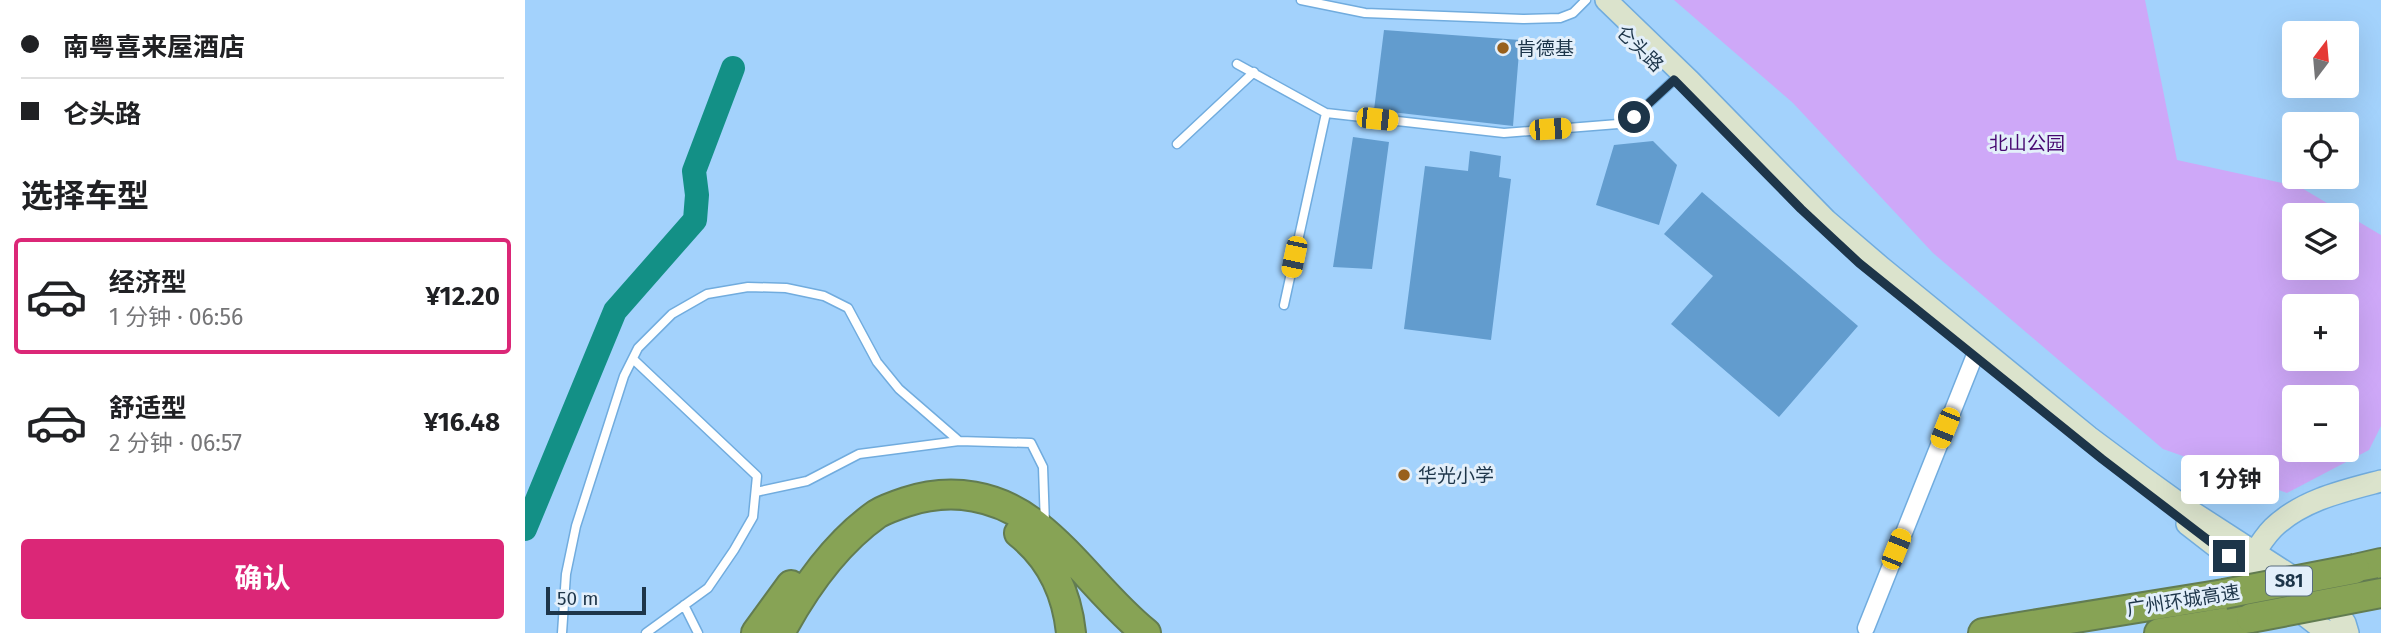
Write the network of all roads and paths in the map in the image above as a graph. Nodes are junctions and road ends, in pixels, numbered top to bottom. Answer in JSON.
{"nodes":[{"id":1,"x":1301,"y":0,"type":"edge"},
{"id":2,"x":1586,"y":0,"type":"edge"},
{"id":3,"x":1593,"y":0,"type":"edge"},
{"id":4,"x":1606,"y":0,"type":"edge"},
{"id":5,"x":1237,"y":64,"type":"dead end"},
{"id":6,"x":1254,"y":72,"type":"junction"},
{"id":7,"x":1674,"y":80,"type":"junction"},
{"id":8,"x":1326,"y":113,"type":"junction"},
{"id":9,"x":1177,"y":144,"type":"dead end"},
{"id":10,"x":1284,"y":305,"type":"dead end"},
{"id":11,"x":1975,"y":355,"type":"junction"},
{"id":12,"x":633,"y":359,"type":"junction"},
{"id":13,"x":959,"y":440,"type":"junction"},
{"id":14,"x":2381,"y":481,"type":"edge"},
{"id":15,"x":756,"y":492,"type":"junction"},
{"id":16,"x":1045,"y":533,"type":"junction"},
{"id":17,"x":2250,"y":560,"type":"junction"},
{"id":18,"x":2368,"y":566,"type":"edge"},
{"id":19,"x":2381,"y":593,"type":"edge"},
{"id":20,"x":684,"y":605,"type":"junction"},
{"id":21,"x":782,"y":628,"type":"edge"},
{"id":22,"x":1866,"y":628,"type":"dead end"},
{"id":23,"x":562,"y":633,"type":"edge"},
{"id":24,"x":646,"y":633,"type":"edge"},
{"id":25,"x":698,"y":633,"type":"edge"},
{"id":26,"x":1071,"y":633,"type":"edge"},
{"id":27,"x":1146,"y":633,"type":"edge"},
{"id":28,"x":1983,"y":633,"type":"edge"},
{"id":29,"x":2159,"y":633,"type":"edge"},
{"id":30,"x":2331,"y":633,"type":"edge"},
{"id":31,"x":2349,"y":633,"type":"edge"}],
"edges":[{"from":1,"to":2,"type":"lane"},
{"from":3,"to":7,"type":"street","name":"仑头路"},
{"from":4,"to":17,"type":"street","name":"仑头路"},
{"from":5,"to":6,"type":"lane"},
{"from":6,"to":8,"type":"lane"},
{"from":6,"to":9,"type":"lane"},
{"from":7,"to":8,"type":"lane"},
{"from":7,"to":11,"type":"street","name":"仑头路"},
{"from":8,"to":10,"type":"lane"},
{"from":11,"to":17,"type":"street","name":"仑头路"},
{"from":11,"to":22,"type":"street"},
{"from":12,"to":13,"type":"lane"},
{"from":12,"to":15,"type":"lane"},
{"from":12,"to":23,"type":"lane"},
{"from":13,"to":15,"type":"lane"},
{"from":13,"to":16,"type":"lane"},
{"from":14,"to":17,"type":"street"},
{"from":15,"to":20,"type":"lane"},
{"from":16,"to":21,"type":"highway"},
{"from":16,"to":27,"type":"highway"},
{"from":17,"to":30,"type":"street","name":"仑头路"},
{"from":17,"to":31,"type":"street","name":"仑头路"},
{"from":18,"to":28,"type":"highway","name":"广州环城高速","number":"S81","bridge":true},
{"from":19,"to":29,"type":"highway","name":"广州环城高速","number":"S81","bridge":true},
{"from":20,"to":24,"type":"lane"},
{"from":20,"to":25,"type":"lane"},
{"from":21,"to":26,"type":"highway"}]}
